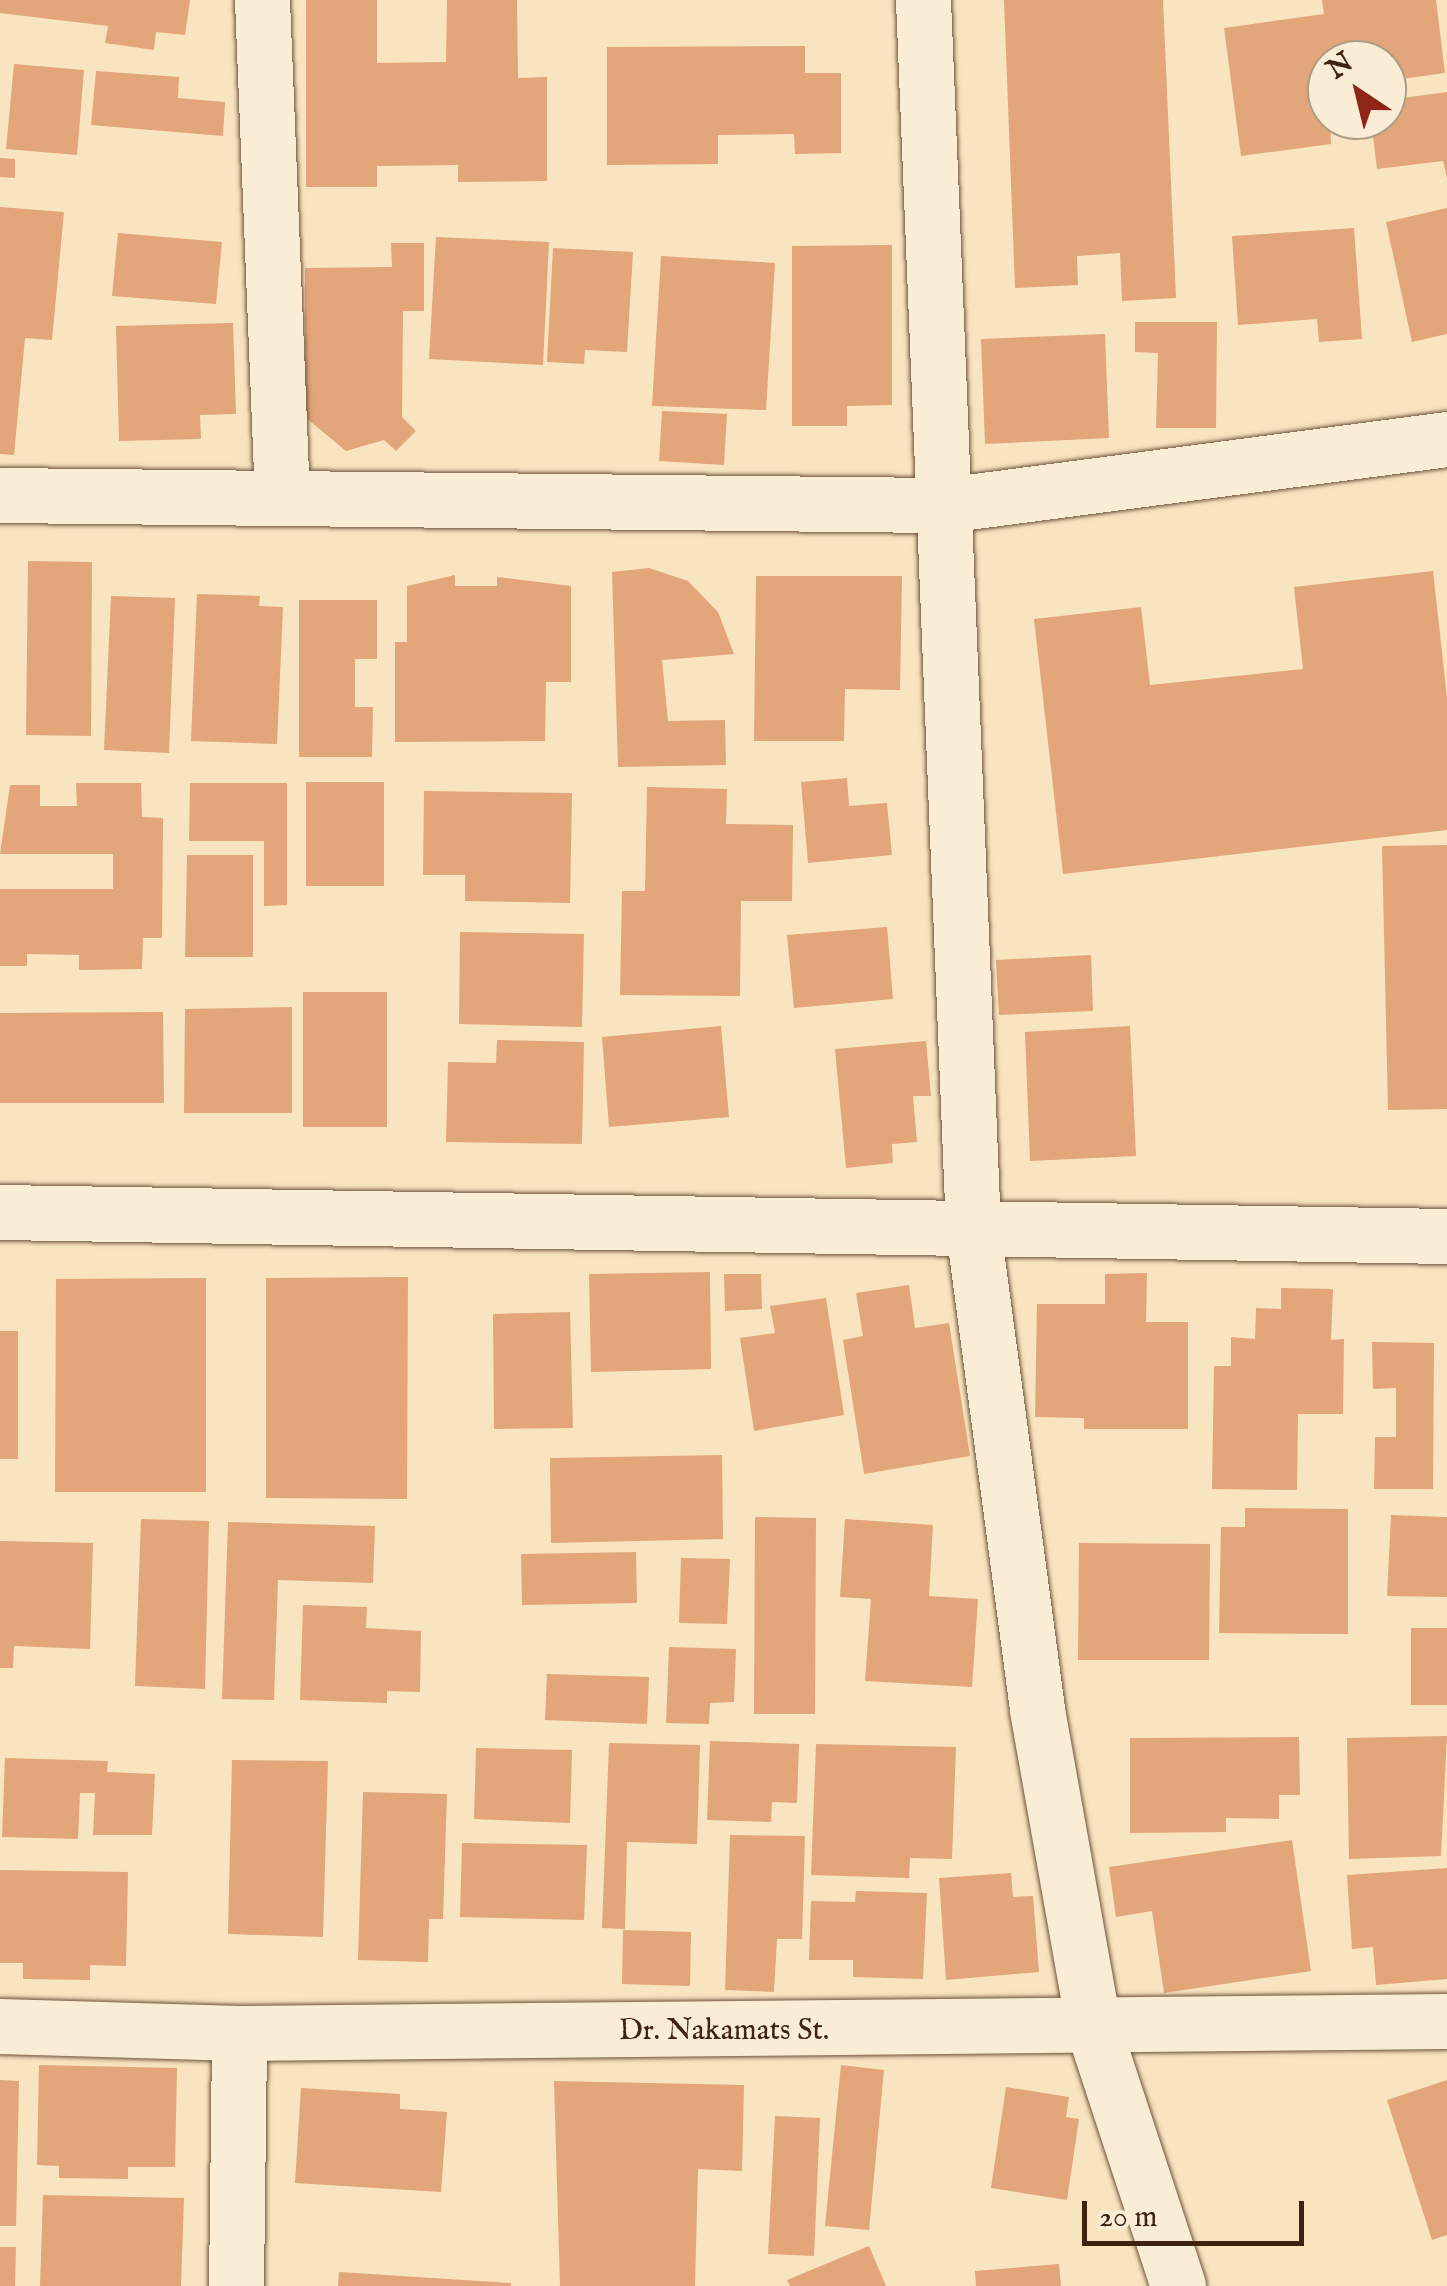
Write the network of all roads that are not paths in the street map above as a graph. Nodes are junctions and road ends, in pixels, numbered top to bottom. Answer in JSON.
{"nodes":[{"id":1,"x":262,"y":0,"type":"edge"},
{"id":2,"x":923,"y":0,"type":"edge"},
{"id":3,"x":1447,"y":439,"type":"edge"},
{"id":4,"x":0,"y":495,"type":"edge"},
{"id":5,"x":282,"y":498,"type":"junction"},
{"id":6,"x":946,"y":504,"type":"junction"},
{"id":7,"x":0,"y":1212,"type":"edge"},
{"id":8,"x":973,"y":1229,"type":"junction"},
{"id":9,"x":1447,"y":1236,"type":"edge"},
{"id":10,"x":1447,"y":2021,"type":"edge"},
{"id":11,"x":0,"y":2026,"type":"edge"},
{"id":12,"x":1094,"y":2030,"type":"junction"},
{"id":13,"x":240,"y":2033,"type":"junction"},
{"id":14,"x":236,"y":2286,"type":"edge"},
{"id":15,"x":1178,"y":2286,"type":"edge"}],
"edges":[{"from":1,"to":5,"type":"street"},
{"from":2,"to":6,"type":"street"},
{"from":3,"to":6,"type":"street"},
{"from":4,"to":5,"type":"street"},
{"from":5,"to":6,"type":"street"},
{"from":6,"to":8,"type":"street"},
{"from":7,"to":8,"type":"street"},
{"from":8,"to":9,"type":"street"},
{"from":8,"to":12,"type":"street"},
{"from":10,"to":12,"type":"street","name":"Dr. Nakamats St."},
{"from":11,"to":13,"type":"street","name":"Dr. Nakamats St."},
{"from":12,"to":13,"type":"street","name":"Dr. Nakamats St."},
{"from":12,"to":15,"type":"street"},
{"from":13,"to":14,"type":"street"}]}
